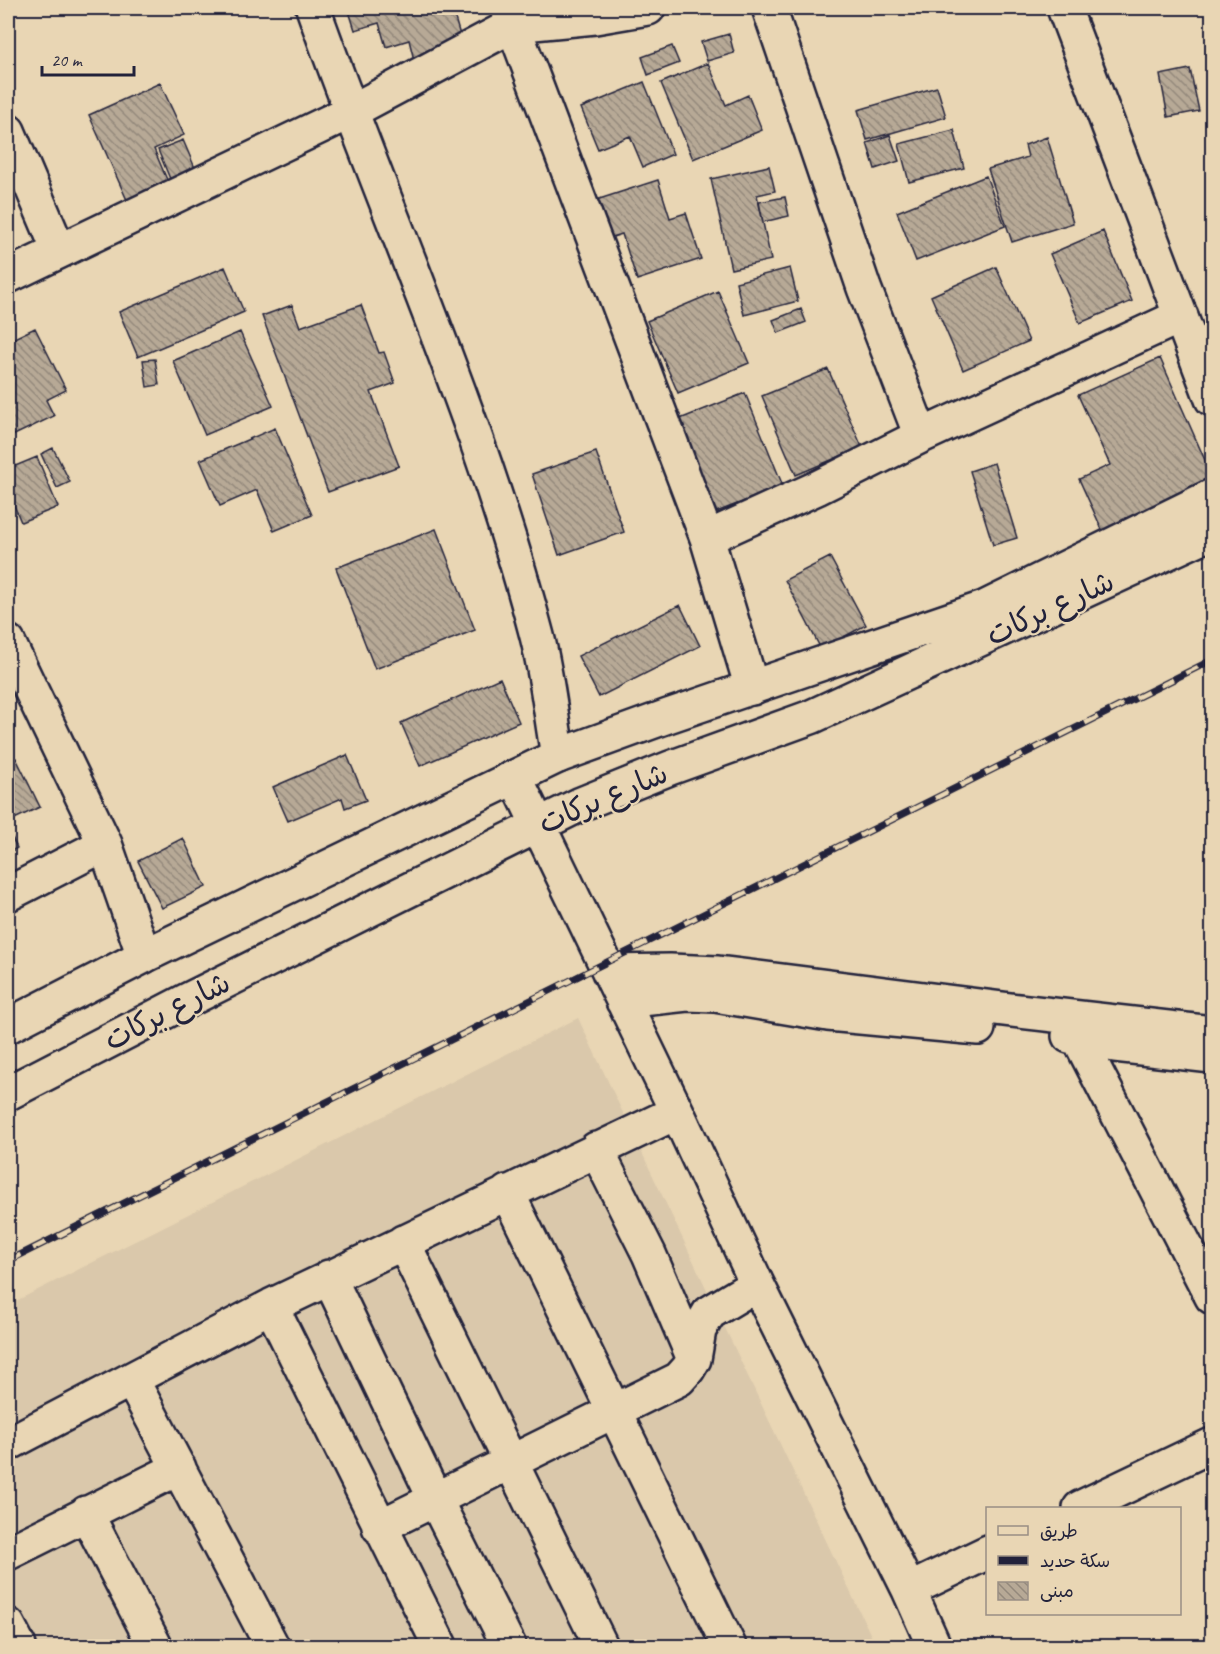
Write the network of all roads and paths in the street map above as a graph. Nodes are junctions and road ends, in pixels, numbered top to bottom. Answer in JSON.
{"nodes":[{"id":1,"x":313,"y":8,"type":"edge"},
{"id":2,"x":648,"y":8,"type":"edge"},
{"id":3,"x":769,"y":8,"type":"edge"},
{"id":4,"x":1064,"y":8,"type":"edge"},
{"id":5,"x":510,"y":16,"type":"edge"},
{"id":6,"x":350,"y":112,"type":"junction"},
{"id":7,"x":8,"y":130,"type":"edge"},
{"id":8,"x":59,"y":251,"type":"junction"},
{"id":9,"x":8,"y":276,"type":"edge"},
{"id":10,"x":1181,"y":316,"type":"junction"},
{"id":11,"x":1212,"y":399,"type":"edge"},
{"id":12,"x":921,"y":436,"type":"junction"},
{"id":13,"x":1212,"y":496,"type":"edge"},
{"id":14,"x":1212,"y":532,"type":"edge"},
{"id":15,"x":707,"y":538,"type":"junction"},
{"id":16,"x":8,"y":642,"type":"edge"},
{"id":17,"x":17,"y":684,"type":"edge"},
{"id":18,"x":752,"y":688,"type":"junction"},
{"id":19,"x":558,"y":756,"type":"junction"},
{"id":20,"x":515,"y":777,"type":"junction"},
{"id":21,"x":538,"y":825,"type":"junction"},
{"id":22,"x":105,"y":844,"type":"junction"},
{"id":23,"x":8,"y":894,"type":"edge"},
{"id":24,"x":144,"y":956,"type":"junction"},
{"id":25,"x":616,"y":987,"type":"junction"},
{"id":26,"x":8,"y":1026,"type":"edge"},
{"id":27,"x":1212,"y":1033,"type":"edge"},
{"id":28,"x":1078,"y":1037,"type":"junction"},
{"id":29,"x":1212,"y":1056,"type":"edge"},
{"id":30,"x":8,"y":1093,"type":"edge"},
{"id":31,"x":677,"y":1112,"type":"junction"},
{"id":32,"x":596,"y":1149,"type":"junction"},
{"id":33,"x":507,"y":1192,"type":"junction"},
{"id":34,"x":403,"y":1242,"type":"junction"},
{"id":35,"x":329,"y":1277,"type":"junction"},
{"id":36,"x":757,"y":1284,"type":"junction"},
{"id":37,"x":1212,"y":1297,"type":"edge"},
{"id":38,"x":271,"y":1306,"type":"junction"},
{"id":39,"x":694,"y":1359,"type":"junction"},
{"id":40,"x":132,"y":1380,"type":"junction"},
{"id":41,"x":613,"y":1413,"type":"junction"},
{"id":42,"x":8,"y":1444,"type":"edge"},
{"id":43,"x":1212,"y":1445,"type":"edge"},
{"id":44,"x":511,"y":1462,"type":"junction"},
{"id":45,"x":179,"y":1467,"type":"junction"},
{"id":46,"x":435,"y":1499,"type":"junction"},
{"id":47,"x":1084,"y":1507,"type":"edge"},
{"id":48,"x":86,"y":1513,"type":"junction"},
{"id":49,"x":379,"y":1527,"type":"junction"},
{"id":50,"x":986,"y":1552,"type":"edge"},
{"id":51,"x":8,"y":1553,"type":"edge"},
{"id":52,"x":909,"y":1590,"type":"junction"},
{"id":53,"x":8,"y":1625,"type":"edge"},
{"id":54,"x":19,"y":1647,"type":"edge"},
{"id":55,"x":154,"y":1647,"type":"edge"},
{"id":56,"x":272,"y":1647,"type":"edge"},
{"id":57,"x":440,"y":1647,"type":"edge"},
{"id":58,"x":509,"y":1647,"type":"edge"},
{"id":59,"x":601,"y":1647,"type":"edge"},
{"id":60,"x":729,"y":1647,"type":"edge"},
{"id":61,"x":934,"y":1647,"type":"edge"}],
"edges":[{"from":1,"to":6,"type":"street"},
{"from":2,"to":5,"type":"street"},
{"from":3,"to":12,"type":"street"},
{"from":4,"to":10,"type":"street"},
{"from":5,"to":6,"type":"street"},
{"from":5,"to":15,"type":"street"},
{"from":6,"to":8,"type":"street"},
{"from":6,"to":19,"type":"street"},
{"from":7,"to":8,"type":"street"},
{"from":8,"to":9,"type":"street"},
{"from":10,"to":11,"type":"street"},
{"from":10,"to":12,"type":"street"},
{"from":12,"to":15,"type":"street"},
{"from":13,"to":18,"type":"street","name":"شارع بركات"},
{"from":14,"to":21,"type":"street","name":"شارع بركات"},
{"from":15,"to":18,"type":"street"},
{"from":16,"to":17,"type":"street"},
{"from":17,"to":22,"type":"street"},
{"from":18,"to":19,"type":"street","name":"شارع بركات"},
{"from":19,"to":20,"type":"street","name":"شارع بركات"},
{"from":20,"to":21,"type":"street"},
{"from":20,"to":24,"type":"street","name":"شارع بركات"},
{"from":21,"to":25,"type":"street"},
{"from":21,"to":30,"type":"street","name":"شارع بركات"},
{"from":22,"to":23,"type":"street"},
{"from":22,"to":24,"type":"street"},
{"from":24,"to":26,"type":"street","name":"شارع بركات"},
{"from":25,"to":27,"type":"street"},
{"from":25,"to":28,"type":"street"},
{"from":25,"to":31,"type":"street"},
{"from":28,"to":29,"type":"street"},
{"from":28,"to":37,"type":"street"},
{"from":31,"to":32,"type":"street"},
{"from":31,"to":36,"type":"street"},
{"from":32,"to":33,"type":"street"},
{"from":32,"to":39,"type":"street"},
{"from":33,"to":34,"type":"street"},
{"from":33,"to":41,"type":"street"},
{"from":34,"to":35,"type":"street"},
{"from":34,"to":44,"type":"street"},
{"from":35,"to":38,"type":"street"},
{"from":35,"to":46,"type":"street"},
{"from":36,"to":39,"type":"street"},
{"from":36,"to":52,"type":"street"},
{"from":38,"to":40,"type":"street"},
{"from":38,"to":49,"type":"street"},
{"from":39,"to":41,"type":"street"},
{"from":40,"to":42,"type":"street"},
{"from":40,"to":45,"type":"street"},
{"from":41,"to":44,"type":"street"},
{"from":41,"to":60,"type":"street"},
{"from":43,"to":47,"type":"street"},
{"from":44,"to":46,"type":"street"},
{"from":44,"to":59,"type":"street"},
{"from":45,"to":48,"type":"street"},
{"from":45,"to":56,"type":"street"},
{"from":46,"to":49,"type":"street"},
{"from":46,"to":58,"type":"street"},
{"from":48,"to":51,"type":"street"},
{"from":48,"to":55,"type":"street"},
{"from":49,"to":57,"type":"street"},
{"from":50,"to":52,"type":"street"},
{"from":52,"to":61,"type":"street"},
{"from":53,"to":54,"type":"street"}]}
